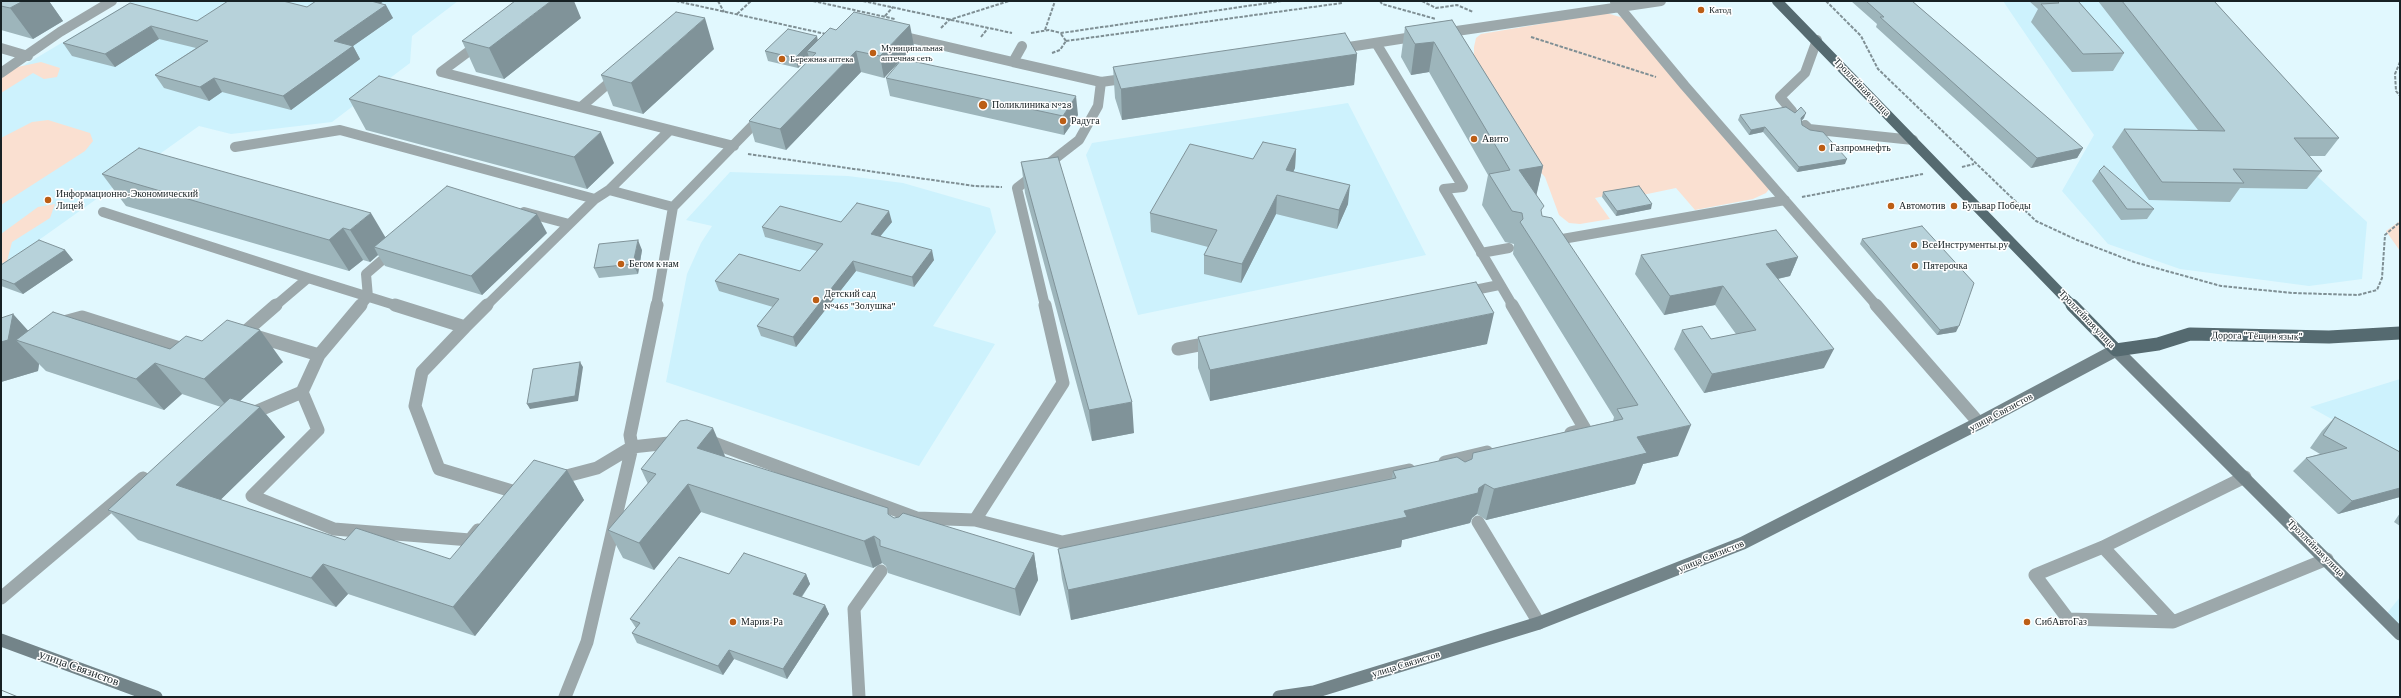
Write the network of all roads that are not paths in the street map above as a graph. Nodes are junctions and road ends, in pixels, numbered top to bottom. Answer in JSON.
{"nodes":[{"id":1,"x":112,"y":1,"type":"edge"},
{"id":2,"x":1661,"y":1,"type":"edge"},
{"id":3,"x":1778,"y":1,"type":"edge"},
{"id":4,"x":1616,"y":4,"type":"edge"},
{"id":5,"x":889,"y":33,"type":"edge"},
{"id":6,"x":485,"y":39,"type":"edge"},
{"id":7,"x":1817,"y":40,"type":"junction"},
{"id":8,"x":1376,"y":43,"type":"junction"},
{"id":9,"x":1022,"y":46,"type":"road end"},
{"id":10,"x":1,"y":48,"type":"edge"},
{"id":11,"x":1329,"y":50,"type":"edge"},
{"id":12,"x":28,"y":56,"type":"junction"},
{"id":13,"x":1013,"y":62,"type":"junction"},
{"id":14,"x":626,"y":68,"type":"edge"},
{"id":15,"x":1,"y":73,"type":"edge"},
{"id":16,"x":1140,"y":77,"type":"edge"},
{"id":17,"x":1101,"y":82,"type":"junction"},
{"id":18,"x":581,"y":107,"type":"junction"},
{"id":19,"x":767,"y":111,"type":"edge"},
{"id":20,"x":1792,"y":111,"type":"edge"},
{"id":21,"x":1804,"y":124,"type":"edge"},
{"id":22,"x":670,"y":130,"type":"junction"},
{"id":23,"x":1913,"y":140,"type":"junction"},
{"id":24,"x":734,"y":146,"type":"junction"},
{"id":25,"x":235,"y":147,"type":"dead end"},
{"id":26,"x":609,"y":190,"type":"junction"},
{"id":27,"x":595,"y":199,"type":"junction"},
{"id":28,"x":1785,"y":200,"type":"junction"},
{"id":29,"x":673,"y":206,"type":"junction"},
{"id":30,"x":511,"y":208,"type":"edge"},
{"id":31,"x":103,"y":212,"type":"dead end"},
{"id":32,"x":569,"y":224,"type":"junction"},
{"id":33,"x":1540,"y":243,"type":"edge"},
{"id":34,"x":401,"y":244,"type":"edge"},
{"id":35,"x":1509,"y":248,"type":"dead end"},
{"id":36,"x":1481,"y":253,"type":"junction"},
{"id":37,"x":308,"y":278,"type":"junction"},
{"id":38,"x":1499,"y":285,"type":"junction"},
{"id":39,"x":1452,"y":294,"type":"edge"},
{"id":40,"x":368,"y":297,"type":"junction"},
{"id":41,"x":45,"y":327,"type":"edge"},
{"id":42,"x":466,"y":327,"type":"junction"},
{"id":43,"x":245,"y":332,"type":"junction"},
{"id":44,"x":2400,"y":333,"type":"edge"},
{"id":45,"x":232,"y":339,"type":"edge"},
{"id":46,"x":1225,"y":340,"type":"edge"},
{"id":47,"x":1178,"y":349,"type":"dead end"},
{"id":48,"x":2116,"y":350,"type":"junction"},
{"id":49,"x":200,"y":354,"type":"edge"},
{"id":50,"x":319,"y":355,"type":"junction"},
{"id":51,"x":302,"y":392,"type":"junction"},
{"id":52,"x":237,"y":420,"type":"edge"},
{"id":53,"x":1979,"y":423,"type":"junction"},
{"id":54,"x":1556,"y":436,"type":"edge"},
{"id":55,"x":632,"y":447,"type":"junction"},
{"id":56,"x":1496,"y":450,"type":"edge"},
{"id":57,"x":1445,"y":462,"type":"junction"},
{"id":58,"x":150,"y":472,"type":"edge"},
{"id":59,"x":1452,"y":474,"type":"edge"},
{"id":60,"x":2245,"y":477,"type":"junction"},
{"id":61,"x":540,"y":483,"type":"edge"},
{"id":62,"x":526,"y":487,"type":"edge"},
{"id":63,"x":512,"y":491,"type":"junction"},
{"id":64,"x":502,"y":502,"type":"edge"},
{"id":65,"x":488,"y":518,"type":"edge"},
{"id":66,"x":917,"y":518,"type":"junction"},
{"id":67,"x":975,"y":520,"type":"junction"},
{"id":68,"x":1478,"y":522,"type":"edge"},
{"id":69,"x":908,"y":531,"type":"edge"},
{"id":70,"x":2103,"y":547,"type":"junction"},
{"id":71,"x":2327,"y":559,"type":"junction"},
{"id":72,"x":880,"y":571,"type":"edge"},
{"id":73,"x":1,"y":598,"type":"edge"},
{"id":74,"x":2173,"y":622,"type":"junction"},
{"id":75,"x":1539,"y":623,"type":"junction"},
{"id":76,"x":2400,"y":634,"type":"edge"},
{"id":77,"x":1,"y":640,"type":"edge"},
{"id":78,"x":156,"y":697,"type":"edge"},
{"id":79,"x":565,"y":697,"type":"edge"},
{"id":80,"x":859,"y":697,"type":"edge"},
{"id":81,"x":1279,"y":697,"type":"edge"}],
"edges":[{"from":1,"to":12,"type":"lane"},
{"from":2,"to":4,"type":"lane"},
{"from":3,"to":7,"type":"main road","name":"Троллейная улица"},
{"from":4,"to":8,"type":"lane"},
{"from":4,"to":28,"type":"lane"},
{"from":5,"to":13,"type":"lane"},
{"from":6,"to":18,"type":"lane"},
{"from":7,"to":20,"type":"lane"},
{"from":7,"to":23,"type":"main road","name":"Троллейная улица"},
{"from":8,"to":11,"type":"lane"},
{"from":8,"to":36,"type":"lane"},
{"from":9,"to":13,"type":"lane"},
{"from":10,"to":12,"type":"lane"},
{"from":12,"to":15,"type":"lane"},
{"from":13,"to":17,"type":"lane"},
{"from":14,"to":18,"type":"lane"},
{"from":16,"to":17,"type":"lane"},
{"from":17,"to":67,"type":"lane"},
{"from":18,"to":22,"type":"lane"},
{"from":19,"to":24,"type":"lane"},
{"from":21,"to":23,"type":"lane"},
{"from":22,"to":24,"type":"lane"},
{"from":22,"to":26,"type":"lane"},
{"from":23,"to":48,"type":"main road","name":"Троллейная улица"},
{"from":24,"to":29,"type":"lane"},
{"from":25,"to":27,"type":"lane"},
{"from":26,"to":27,"type":"lane"},
{"from":26,"to":29,"type":"lane"},
{"from":27,"to":32,"type":"lane"},
{"from":28,"to":33,"type":"lane"},
{"from":28,"to":53,"type":"lane"},
{"from":29,"to":55,"type":"lane"},
{"from":30,"to":32,"type":"lane"},
{"from":31,"to":37,"type":"lane"},
{"from":32,"to":42,"type":"lane"},
{"from":34,"to":40,"type":"lane"},
{"from":35,"to":36,"type":"lane"},
{"from":36,"to":38,"type":"lane"},
{"from":37,"to":40,"type":"lane"},
{"from":37,"to":43,"type":"lane"},
{"from":38,"to":39,"type":"lane"},
{"from":38,"to":54,"type":"lane"},
{"from":40,"to":42,"type":"lane"},
{"from":40,"to":50,"type":"lane"},
{"from":41,"to":49,"type":"lane"},
{"from":42,"to":63,"type":"lane"},
{"from":43,"to":45,"type":"lane"},
{"from":43,"to":50,"type":"lane"},
{"from":44,"to":48,"type":"main road","name":"Дорога \"Тёщин язык\""},
{"from":46,"to":47,"type":"lane"},
{"from":48,"to":53,"type":"main road","name":"улица Связистов"},
{"from":48,"to":60,"type":"main road","name":"Троллейная улица"},
{"from":50,"to":51,"type":"lane"},
{"from":51,"to":52,"type":"lane"},
{"from":51,"to":65,"type":"lane"},
{"from":53,"to":75,"type":"main road","name":"улица Связистов"},
{"from":55,"to":61,"type":"lane"},
{"from":55,"to":66,"type":"lane"},
{"from":55,"to":79,"type":"lane"},
{"from":56,"to":57,"type":"lane"},
{"from":57,"to":59,"type":"lane"},
{"from":57,"to":67,"type":"lane"},
{"from":58,"to":73,"type":"lane"},
{"from":60,"to":70,"type":"lane"},
{"from":60,"to":71,"type":"main road","name":"Троллейная улица"},
{"from":62,"to":63,"type":"lane"},
{"from":63,"to":64,"type":"lane"},
{"from":66,"to":67,"type":"lane"},
{"from":66,"to":69,"type":"lane"},
{"from":68,"to":75,"type":"lane"},
{"from":70,"to":74,"type":"lane"},
{"from":70,"to":74,"type":"lane"},
{"from":71,"to":74,"type":"lane"},
{"from":71,"to":76,"type":"main road","name":"Троллейная улица"},
{"from":72,"to":80,"type":"lane"},
{"from":75,"to":81,"type":"main road","name":"улица Связистов"},
{"from":77,"to":78,"type":"main road","name":"улица Связистов"}]}
